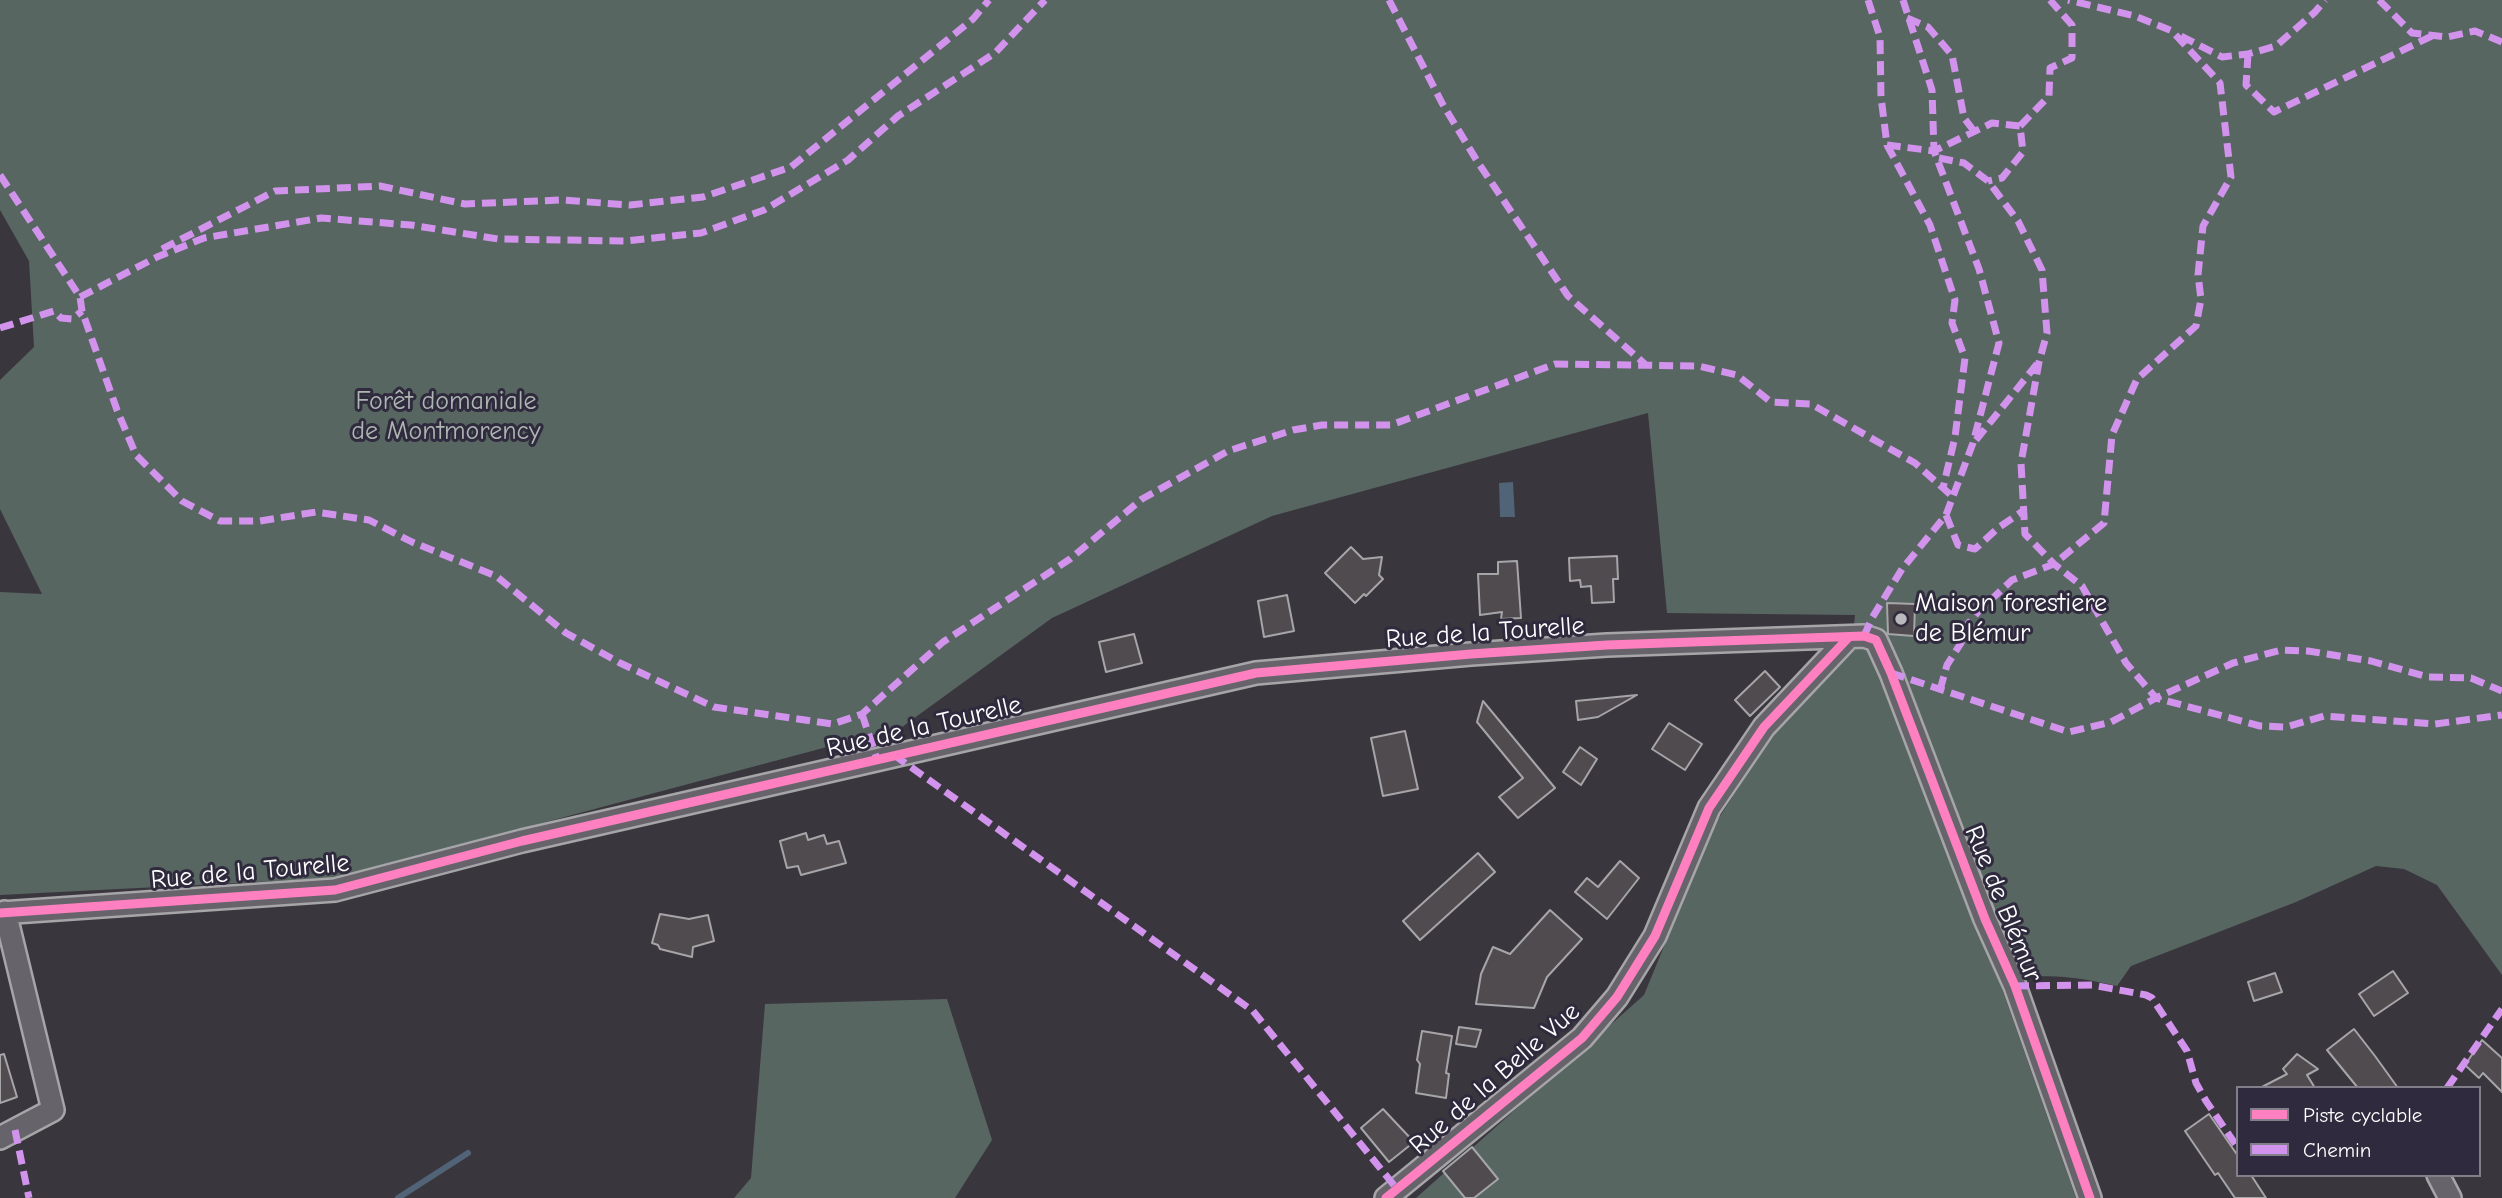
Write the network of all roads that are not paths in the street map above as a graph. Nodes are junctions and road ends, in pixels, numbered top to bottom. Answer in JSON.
{"nodes":[{"id":1,"x":1857,"y":636,"type":"junction"},
{"id":2,"x":3,"y":913,"type":"edge"},
{"id":3,"x":0,"y":1138,"type":"edge"},
{"id":4,"x":2439,"y":1177,"type":"edge"},
{"id":5,"x":1387,"y":1198,"type":"edge"},
{"id":6,"x":2090,"y":1198,"type":"edge"},
{"id":7,"x":2450,"y":1198,"type":"edge"}],
"edges":[{"from":1,"to":2,"type":"street","name":"Rue de la Tourelle"},
{"from":1,"to":5,"type":"street","name":"Rue de la Belle Vue"},
{"from":1,"to":6,"type":"street","name":"Rue de Blémur"},
{"from":2,"to":3,"type":"street"},
{"from":4,"to":7,"type":"street"}]}
